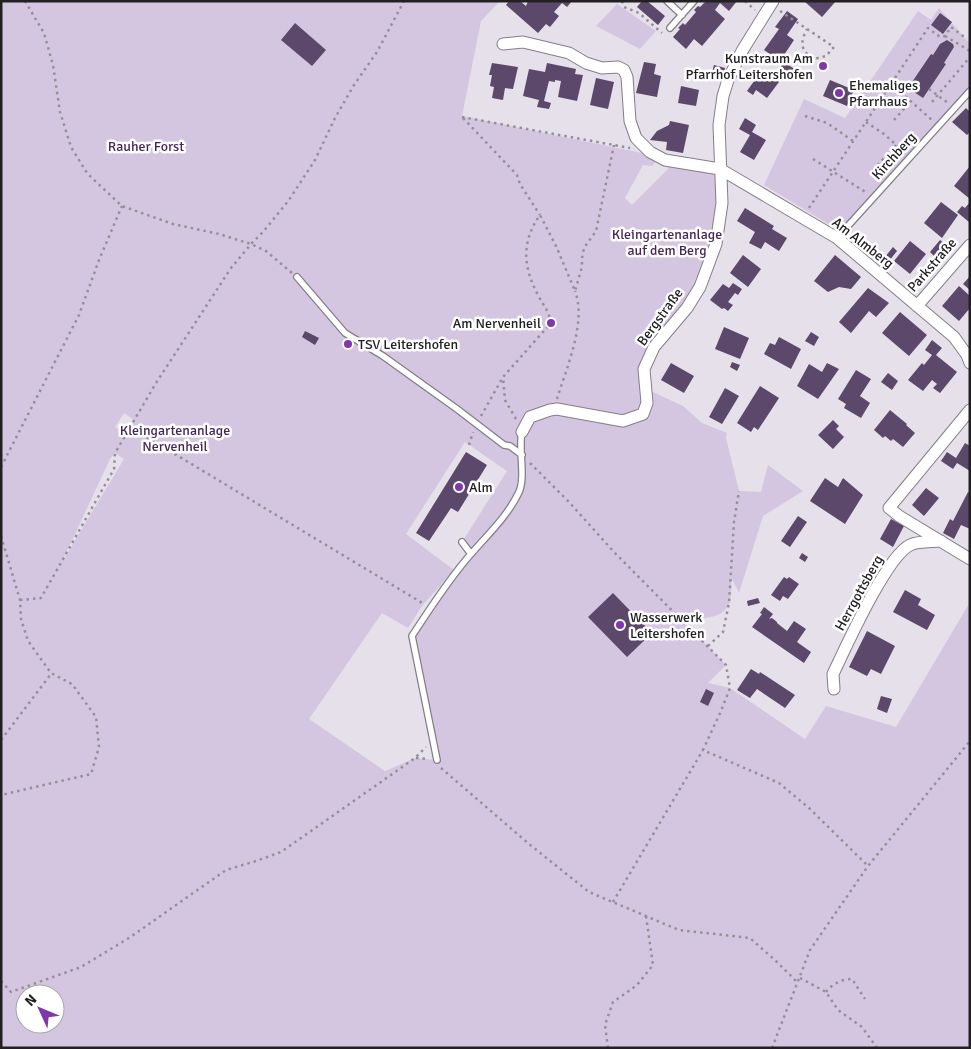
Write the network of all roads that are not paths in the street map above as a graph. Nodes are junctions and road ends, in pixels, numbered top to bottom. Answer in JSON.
{"nodes":[{"id":1,"x":667,"y":1,"type":"edge"},
{"id":2,"x":694,"y":1,"type":"edge"},
{"id":3,"x":772,"y":3,"type":"edge"},
{"id":4,"x":682,"y":14,"type":"junction"},
{"id":5,"x":670,"y":28,"type":"road end"},
{"id":6,"x":503,"y":44,"type":"dead end"},
{"id":7,"x":970,"y":91,"type":"edge"},
{"id":8,"x":720,"y":169,"type":"junction"},
{"id":9,"x":837,"y":238,"type":"junction"},
{"id":10,"x":970,"y":244,"type":"edge"},
{"id":11,"x":297,"y":277,"type":"road end"},
{"id":12,"x":917,"y":306,"type":"junction"},
{"id":13,"x":970,"y":363,"type":"edge"},
{"id":14,"x":970,"y":410,"type":"edge"},
{"id":15,"x":522,"y":432,"type":"joint"},
{"id":16,"x":522,"y":455,"type":"junction"},
{"id":17,"x":941,"y":541,"type":"junction"},
{"id":18,"x":462,"y":542,"type":"dead end"},
{"id":19,"x":471,"y":554,"type":"junction"},
{"id":20,"x":970,"y":559,"type":"edge"},
{"id":21,"x":834,"y":689,"type":"dead end"},
{"id":22,"x":436,"y":760,"type":"road end"}],
"edges":[{"from":1,"to":4,"type":"lane"},
{"from":2,"to":4,"type":"lane"},
{"from":3,"to":8,"type":"street","name":"Bergstraße"},
{"from":4,"to":5,"type":"lane"},
{"from":6,"to":8,"type":"street"},
{"from":7,"to":9,"type":"lane","name":"Kirchberg"},
{"from":8,"to":9,"type":"street","name":"Am Almberg"},
{"from":8,"to":15,"type":"street","name":"Bergstraße"},
{"from":9,"to":12,"type":"street","name":"Am Almberg"},
{"from":10,"to":12,"type":"street","name":"Parkstraße"},
{"from":11,"to":16,"type":"lane"},
{"from":12,"to":13,"type":"street","name":"Am Almberg"},
{"from":14,"to":17,"type":"street"},
{"from":15,"to":16,"type":"lane"},
{"from":16,"to":19,"type":"lane"},
{"from":17,"to":20,"type":"street"},
{"from":17,"to":21,"type":"street","name":"Herrgottsberg"},
{"from":18,"to":19,"type":"lane"},
{"from":19,"to":22,"type":"lane"}]}
